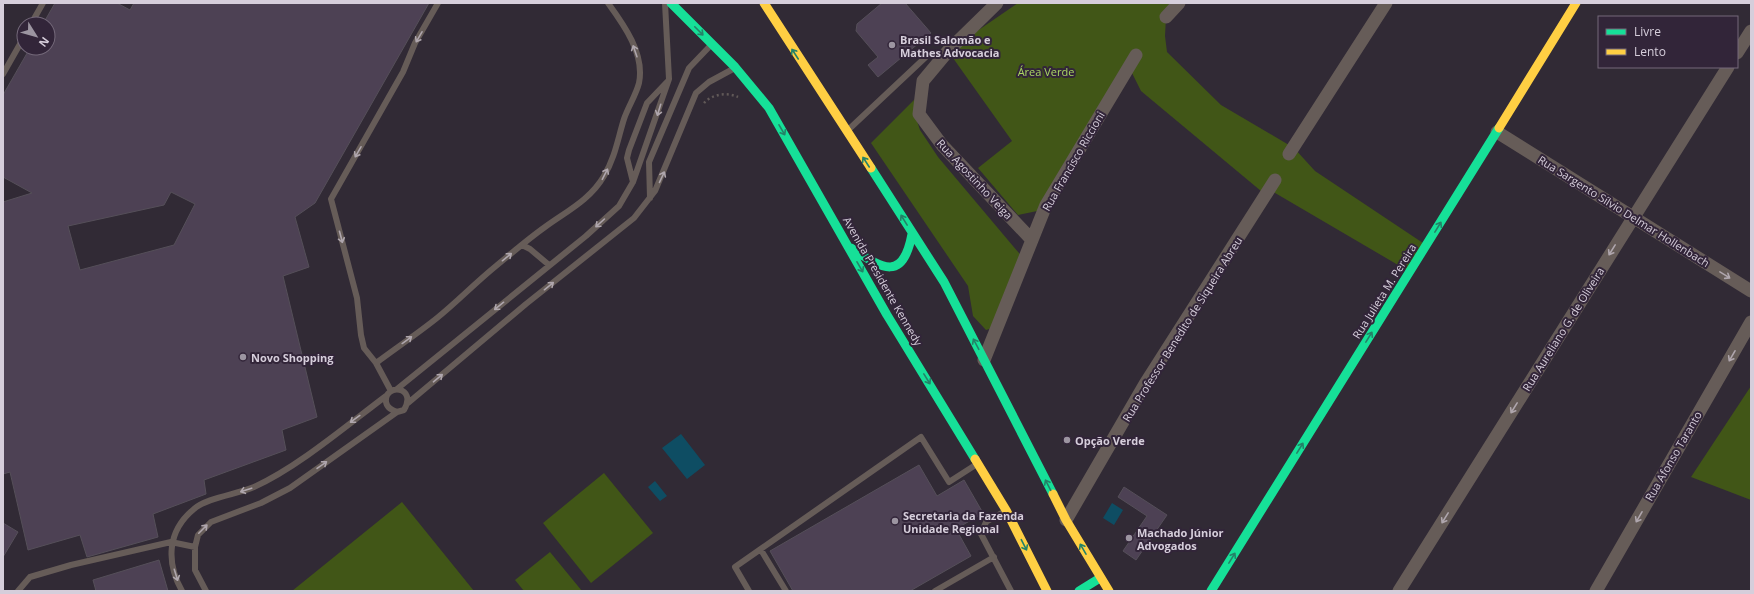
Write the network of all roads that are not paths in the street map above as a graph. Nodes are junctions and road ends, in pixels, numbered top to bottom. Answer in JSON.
{"nodes":[{"id":1,"x":43,"y":3,"type":"edge"},
{"id":2,"x":438,"y":3,"type":"edge"},
{"id":3,"x":608,"y":3,"type":"edge"},
{"id":4,"x":665,"y":3,"type":"edge"},
{"id":5,"x":671,"y":3,"type":"edge"},
{"id":6,"x":764,"y":3,"type":"edge"},
{"id":7,"x":775,"y":3,"type":"edge"},
{"id":8,"x":997,"y":3,"type":"edge"},
{"id":9,"x":1179,"y":3,"type":"edge"},
{"id":10,"x":1386,"y":3,"type":"edge"},
{"id":11,"x":1576,"y":3,"type":"edge"},
{"id":12,"x":36,"y":16,"type":"edge"},
{"id":13,"x":1166,"y":17,"type":"dead end"},
{"id":14,"x":777,"y":26,"type":"junction"},
{"id":15,"x":1751,"y":31,"type":"edge"},
{"id":16,"x":712,"y":44,"type":"junction"},
{"id":17,"x":16,"y":51,"type":"edge"},
{"id":18,"x":1738,"y":51,"type":"edge"},
{"id":19,"x":929,"y":54,"type":"dead end"},
{"id":20,"x":1136,"y":55,"type":"dead end"},
{"id":21,"x":735,"y":67,"type":"junction"},
{"id":22,"x":1727,"y":68,"type":"edge"},
{"id":23,"x":3,"y":74,"type":"edge"},
{"id":24,"x":669,"y":79,"type":"junction"},
{"id":25,"x":846,"y":132,"type":"junction"},
{"id":26,"x":1497,"y":132,"type":"junction"},
{"id":27,"x":1289,"y":154,"type":"dead end"},
{"id":28,"x":1275,"y":180,"type":"dead end"},
{"id":29,"x":633,"y":182,"type":"junction"},
{"id":30,"x":650,"y":198,"type":"junction"},
{"id":31,"x":1633,"y":217,"type":"junction"},
{"id":32,"x":912,"y":234,"type":"junction"},
{"id":33,"x":1032,"y":240,"type":"junction"},
{"id":34,"x":522,"y":245,"type":"junction"},
{"id":35,"x":847,"y":245,"type":"junction"},
{"id":36,"x":549,"y":265,"type":"junction"},
{"id":37,"x":1751,"y":291,"type":"edge"},
{"id":38,"x":1751,"y":322,"type":"edge"},
{"id":39,"x":984,"y":360,"type":"junction"},
{"id":40,"x":376,"y":363,"type":"junction"},
{"id":41,"x":391,"y":392,"type":"junction"},
{"id":42,"x":408,"y":403,"type":"junction"},
{"id":43,"x":397,"y":412,"type":"junction"},
{"id":44,"x":978,"y":463,"type":"junction"},
{"id":45,"x":1006,"y":510,"type":"junction"},
{"id":46,"x":1066,"y":520,"type":"junction"},
{"id":47,"x":171,"y":542,"type":"junction"},
{"id":48,"x":195,"y":547,"type":"junction"},
{"id":49,"x":761,"y":550,"type":"junction"},
{"id":50,"x":994,"y":557,"type":"junction"},
{"id":51,"x":1100,"y":578,"type":"junction"},
{"id":52,"x":18,"y":591,"type":"edge"},
{"id":53,"x":182,"y":591,"type":"edge"},
{"id":54,"x":206,"y":591,"type":"edge"},
{"id":55,"x":749,"y":591,"type":"edge"},
{"id":56,"x":786,"y":591,"type":"edge"},
{"id":57,"x":935,"y":591,"type":"edge"},
{"id":58,"x":1012,"y":591,"type":"edge"},
{"id":59,"x":1047,"y":591,"type":"edge"},
{"id":60,"x":1079,"y":591,"type":"edge"},
{"id":61,"x":1108,"y":591,"type":"edge"},
{"id":62,"x":1211,"y":591,"type":"edge"},
{"id":63,"x":1399,"y":591,"type":"edge"},
{"id":64,"x":1596,"y":591,"type":"edge"}],
"edges":[{"from":1,"to":12,"type":"lane"},
{"from":2,"to":40,"type":"lane","one_way":true},
{"from":34,"to":3,"type":"lane","one_way":true},
{"from":4,"to":24,"type":"lane"},
{"from":5,"to":16,"type":"main road","name":"Avenida Presidente Kennedy","one_way":true},
{"from":6,"to":14,"type":"main road"},
{"from":7,"to":14,"type":"main road"},
{"from":8,"to":33,"type":"street","name":"Rua Agostinho Veiga"},
{"from":9,"to":13,"type":"street"},
{"from":10,"to":27,"type":"street"},
{"from":11,"to":26,"type":"main road","name":"Rua Julieta M. Pereira"},
{"from":25,"to":14,"type":"main road","one_way":true},
{"from":15,"to":18,"type":"street"},
{"from":16,"to":21,"type":"main road","name":"Avenida Presidente Kennedy"},
{"from":16,"to":30,"type":"lane"},
{"from":17,"to":23,"type":"lane"},
{"from":19,"to":25,"type":"lane"},
{"from":20,"to":33,"type":"street","name":"Rua Francisco Riccioni"},
{"from":30,"to":21,"type":"lane","one_way":true},
{"from":21,"to":35,"type":"main road","name":"Avenida Presidente Kennedy","one_way":true},
{"from":22,"to":31,"type":"street","name":"Rua Aureliano G. de Oliveira"},
{"from":24,"to":29,"type":"lane","one_way":true},
{"from":24,"to":29,"type":"lane"},
{"from":32,"to":25,"type":"main road","one_way":true},
{"from":26,"to":31,"type":"street","name":"Rua Sargento Sílvio Delmar Hollenbach"},
{"from":62,"to":26,"type":"main road","name":"Rua Julieta M. Pereira","one_way":true},
{"from":28,"to":46,"type":"street","name":"Rua Professor Benedito de Siqueira Abreu"},
{"from":29,"to":36,"type":"lane","one_way":true},
{"from":42,"to":30,"type":"lane","one_way":true},
{"from":31,"to":37,"type":"street","name":"Rua Sargento Sílvio Delmar Hollenbach","one_way":true},
{"from":31,"to":63,"type":"street","name":"Rua Aureliano G. de Oliveira","one_way":true},
{"from":32,"to":35,"type":"main road"},
{"from":39,"to":32,"type":"main road","one_way":true},
{"from":33,"to":39,"type":"street","name":"Rua Francisco Riccioni"},
{"from":34,"to":36,"type":"lane"},
{"from":40,"to":34,"type":"lane","one_way":true},
{"from":35,"to":44,"type":"main road","name":"Avenida Presidente Kennedy","one_way":true},
{"from":36,"to":41,"type":"lane","one_way":true},
{"from":38,"to":64,"type":"street","name":"Rua Afonso Taranto","one_way":true},
{"from":46,"to":39,"type":"main road","one_way":true},
{"from":40,"to":41,"type":"lane"},
{"from":41,"to":42,"type":"lane"},
{"from":41,"to":43,"type":"lane"},
{"from":41,"to":47,"type":"lane","one_way":true},
{"from":42,"to":43,"type":"lane"},
{"from":48,"to":43,"type":"lane","one_way":true},
{"from":44,"to":45,"type":"main road","name":"Avenida Presidente Kennedy"},
{"from":44,"to":49,"type":"lane"},
{"from":45,"to":50,"type":"lane"},
{"from":45,"to":59,"type":"main road","name":"Avenida Presidente Kennedy","one_way":true},
{"from":51,"to":46,"type":"main road","one_way":true},
{"from":47,"to":48,"type":"lane"},
{"from":47,"to":52,"type":"lane"},
{"from":47,"to":53,"type":"lane","one_way":true},
{"from":48,"to":54,"type":"lane"},
{"from":49,"to":55,"type":"lane"},
{"from":49,"to":56,"type":"lane"},
{"from":50,"to":57,"type":"lane"},
{"from":50,"to":58,"type":"lane"},
{"from":51,"to":60,"type":"main road"},
{"from":51,"to":61,"type":"main road"}]}
